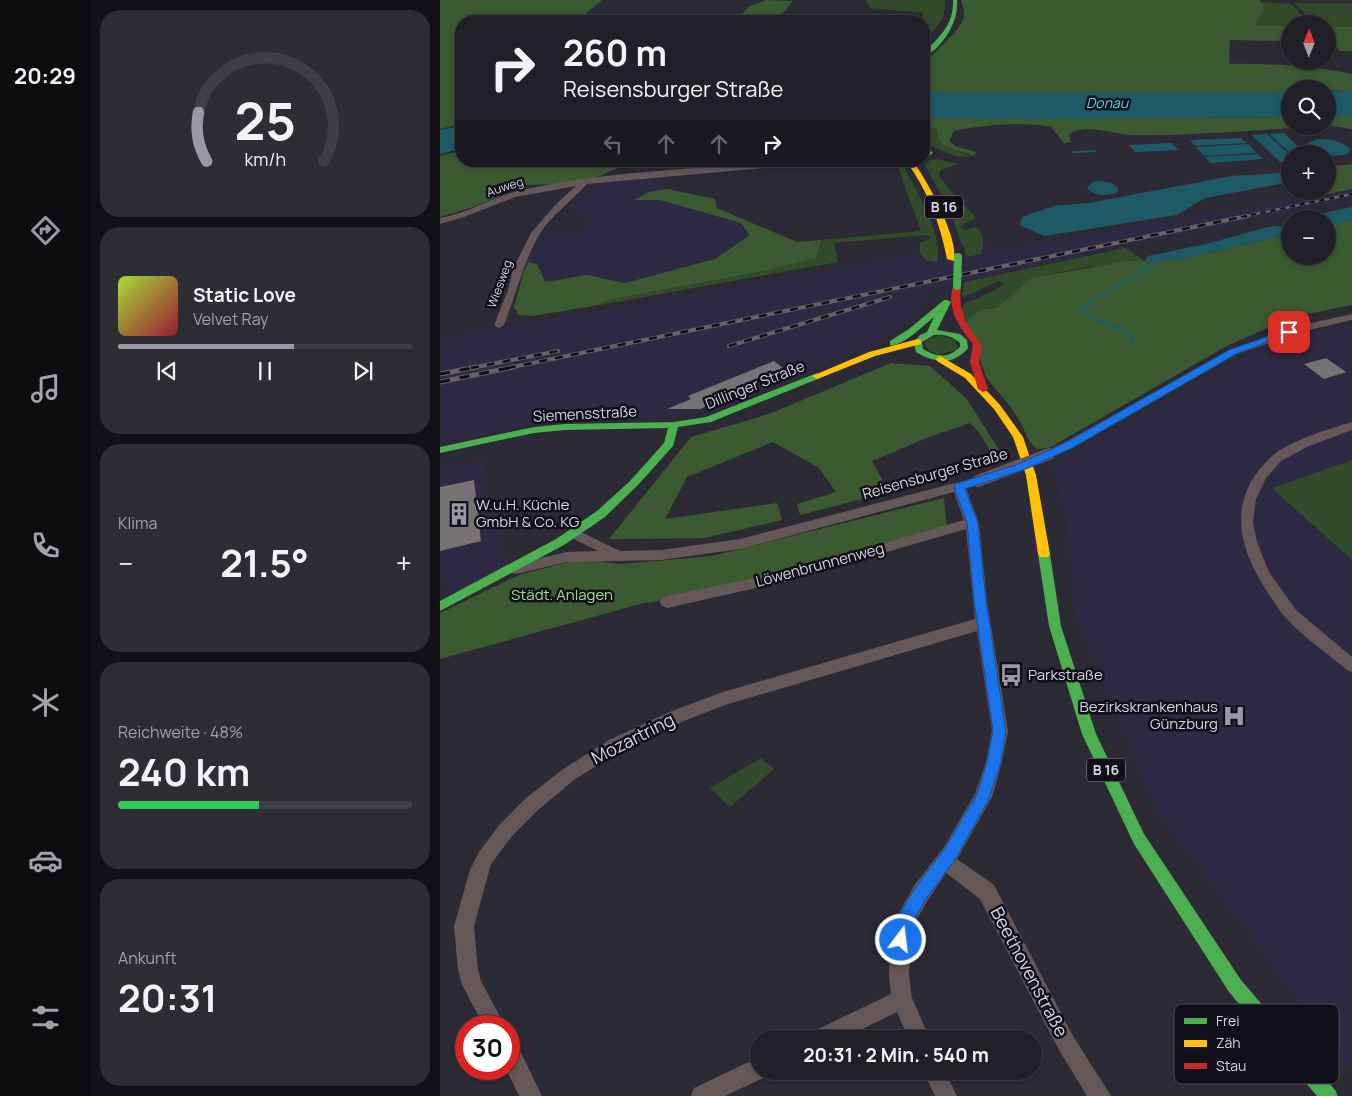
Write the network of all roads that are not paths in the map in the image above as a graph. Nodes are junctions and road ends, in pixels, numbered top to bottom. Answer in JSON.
{"nodes":[{"id":1,"x":955,"y":0,"type":"edge"},
{"id":2,"x":930,"y":49,"type":"edge"},
{"id":3,"x":742,"y":167,"type":"edge"},
{"id":4,"x":913,"y":167,"type":"edge"},
{"id":5,"x":922,"y":167,"type":"edge"},
{"id":6,"x":923,"y":167,"type":"edge"},
{"id":7,"x":584,"y":183,"type":"junction"},
{"id":8,"x":924,"y":183,"type":"junction"},
{"id":9,"x":440,"y":221,"type":"edge"},
{"id":10,"x":954,"y":258,"type":"junction"},
{"id":11,"x":948,"y":304,"type":"junction"},
{"id":12,"x":1352,"y":317,"type":"edge"},
{"id":13,"x":498,"y":325,"type":"dead end"},
{"id":14,"x":931,"y":332,"type":"junction"},
{"id":15,"x":952,"y":334,"type":"junction"},
{"id":16,"x":918,"y":342,"type":"junction"},
{"id":17,"x":872,"y":354,"type":"junction"},
{"id":18,"x":922,"y":354,"type":"junction"},
{"id":19,"x":961,"y":354,"type":"junction"},
{"id":20,"x":940,"y":359,"type":"junction"},
{"id":21,"x":846,"y":365,"type":"junction"},
{"id":22,"x":968,"y":376,"type":"junction"},
{"id":23,"x":987,"y":397,"type":"junction"},
{"id":24,"x":674,"y":425,"type":"junction"},
{"id":25,"x":1352,"y":426,"type":"edge"},
{"id":26,"x":440,"y":450,"type":"edge"},
{"id":27,"x":959,"y":487,"type":"junction"},
{"id":28,"x":972,"y":523,"type":"junction"},
{"id":29,"x":575,"y":534,"type":"junction"},
{"id":30,"x":617,"y":554,"type":"junction"},
{"id":31,"x":508,"y":570,"type":"junction"},
{"id":32,"x":667,"y":602,"type":"dead end"},
{"id":33,"x":440,"y":606,"type":"edge"},
{"id":34,"x":983,"y":623,"type":"junction"},
{"id":35,"x":1352,"y":666,"type":"edge"},
{"id":36,"x":945,"y":861,"type":"junction"},
{"id":37,"x":902,"y":999,"type":"junction"},
{"id":38,"x":1250,"y":1004,"type":"edge"},
{"id":39,"x":489,"y":1015,"type":"edge"},
{"id":40,"x":838,"y":1030,"type":"edge"},
{"id":41,"x":916,"y":1030,"type":"edge"},
{"id":42,"x":750,"y":1072,"type":"edge"},
{"id":43,"x":520,"y":1073,"type":"edge"},
{"id":44,"x":938,"y":1080,"type":"edge"},
{"id":45,"x":1319,"y":1084,"type":"edge"},
{"id":46,"x":532,"y":1096,"type":"edge"},
{"id":47,"x":702,"y":1096,"type":"edge"},
{"id":48,"x":946,"y":1096,"type":"edge"},
{"id":49,"x":1100,"y":1096,"type":"edge"},
{"id":50,"x":1329,"y":1096,"type":"edge"}],
"edges":[{"from":1,"to":2,"type":"main road"},
{"from":3,"to":7,"type":"street","name":"Auweg"},
{"from":4,"to":8,"type":"main road","name":"B 16"},
{"from":5,"to":8,"type":"main road","number":"B 16"},
{"from":6,"to":10,"type":"main road","number":"B 16"},
{"from":7,"to":9,"type":"street","name":"Auweg"},
{"from":7,"to":13,"type":"street","name":"Wiesweg"},
{"from":8,"to":10,"type":"main road","number":"B 16"},
{"from":10,"to":11,"type":"main road","number":"B 16"},
{"from":11,"to":14,"type":"main road","number":"B 16"},
{"from":11,"to":15,"type":"main road","number":"B 16"},
{"from":11,"to":17,"type":"main road"},
{"from":11,"to":23,"type":"main road","number":"B 16"},
{"from":12,"to":27,"type":"street","name":"Reisensburger Straße","bridge":true},
{"from":14,"to":15,"type":"main road"},
{"from":14,"to":16,"type":"main road","number":"B 16"},
{"from":15,"to":19,"type":"main road","number":"B 16"},
{"from":16,"to":17,"type":"main road"},
{"from":16,"to":18,"type":"main road"},
{"from":17,"to":21,"type":"main road"},
{"from":18,"to":20,"type":"main road","number":"B 16"},
{"from":18,"to":21,"type":"main road"},
{"from":19,"to":20,"type":"main road","number":"B 16"},
{"from":19,"to":22,"type":"main road","number":"B 16"},
{"from":20,"to":22,"type":"main road","number":"B 16"},
{"from":21,"to":24,"type":"main road","name":"Dillinger Straße"},
{"from":22,"to":23,"type":"main road","number":"B 16"},
{"from":23,"to":38,"type":"main road","number":"B 16"},
{"from":24,"to":26,"type":"main road","name":"Siemensstraße"},
{"from":24,"to":29,"type":"main road"},
{"from":25,"to":35,"type":"street"},
{"from":27,"to":28,"type":"street"},
{"from":27,"to":30,"type":"street","name":"Reisensburger Straße"},
{"from":28,"to":32,"type":"street","name":"Löwenbrunnenweg"},
{"from":28,"to":34,"type":"street"},
{"from":29,"to":30,"type":"street","name":"Reisensburger Straße"},
{"from":29,"to":31,"type":"main road"},
{"from":30,"to":31,"type":"street","name":"Reisensburger Straße"},
{"from":31,"to":33,"type":"main road"},
{"from":34,"to":36,"type":"street"},
{"from":34,"to":39,"type":"street","name":"Mozartring"},
{"from":36,"to":37,"type":"street"},
{"from":36,"to":49,"type":"street","name":"Beethovenstraße"},
{"from":37,"to":40,"type":"street"},
{"from":37,"to":41,"type":"street"},
{"from":42,"to":47,"type":"street"},
{"from":43,"to":46,"type":"street"},
{"from":44,"to":48,"type":"street"},
{"from":45,"to":50,"type":"main road","number":"B 16"}]}
